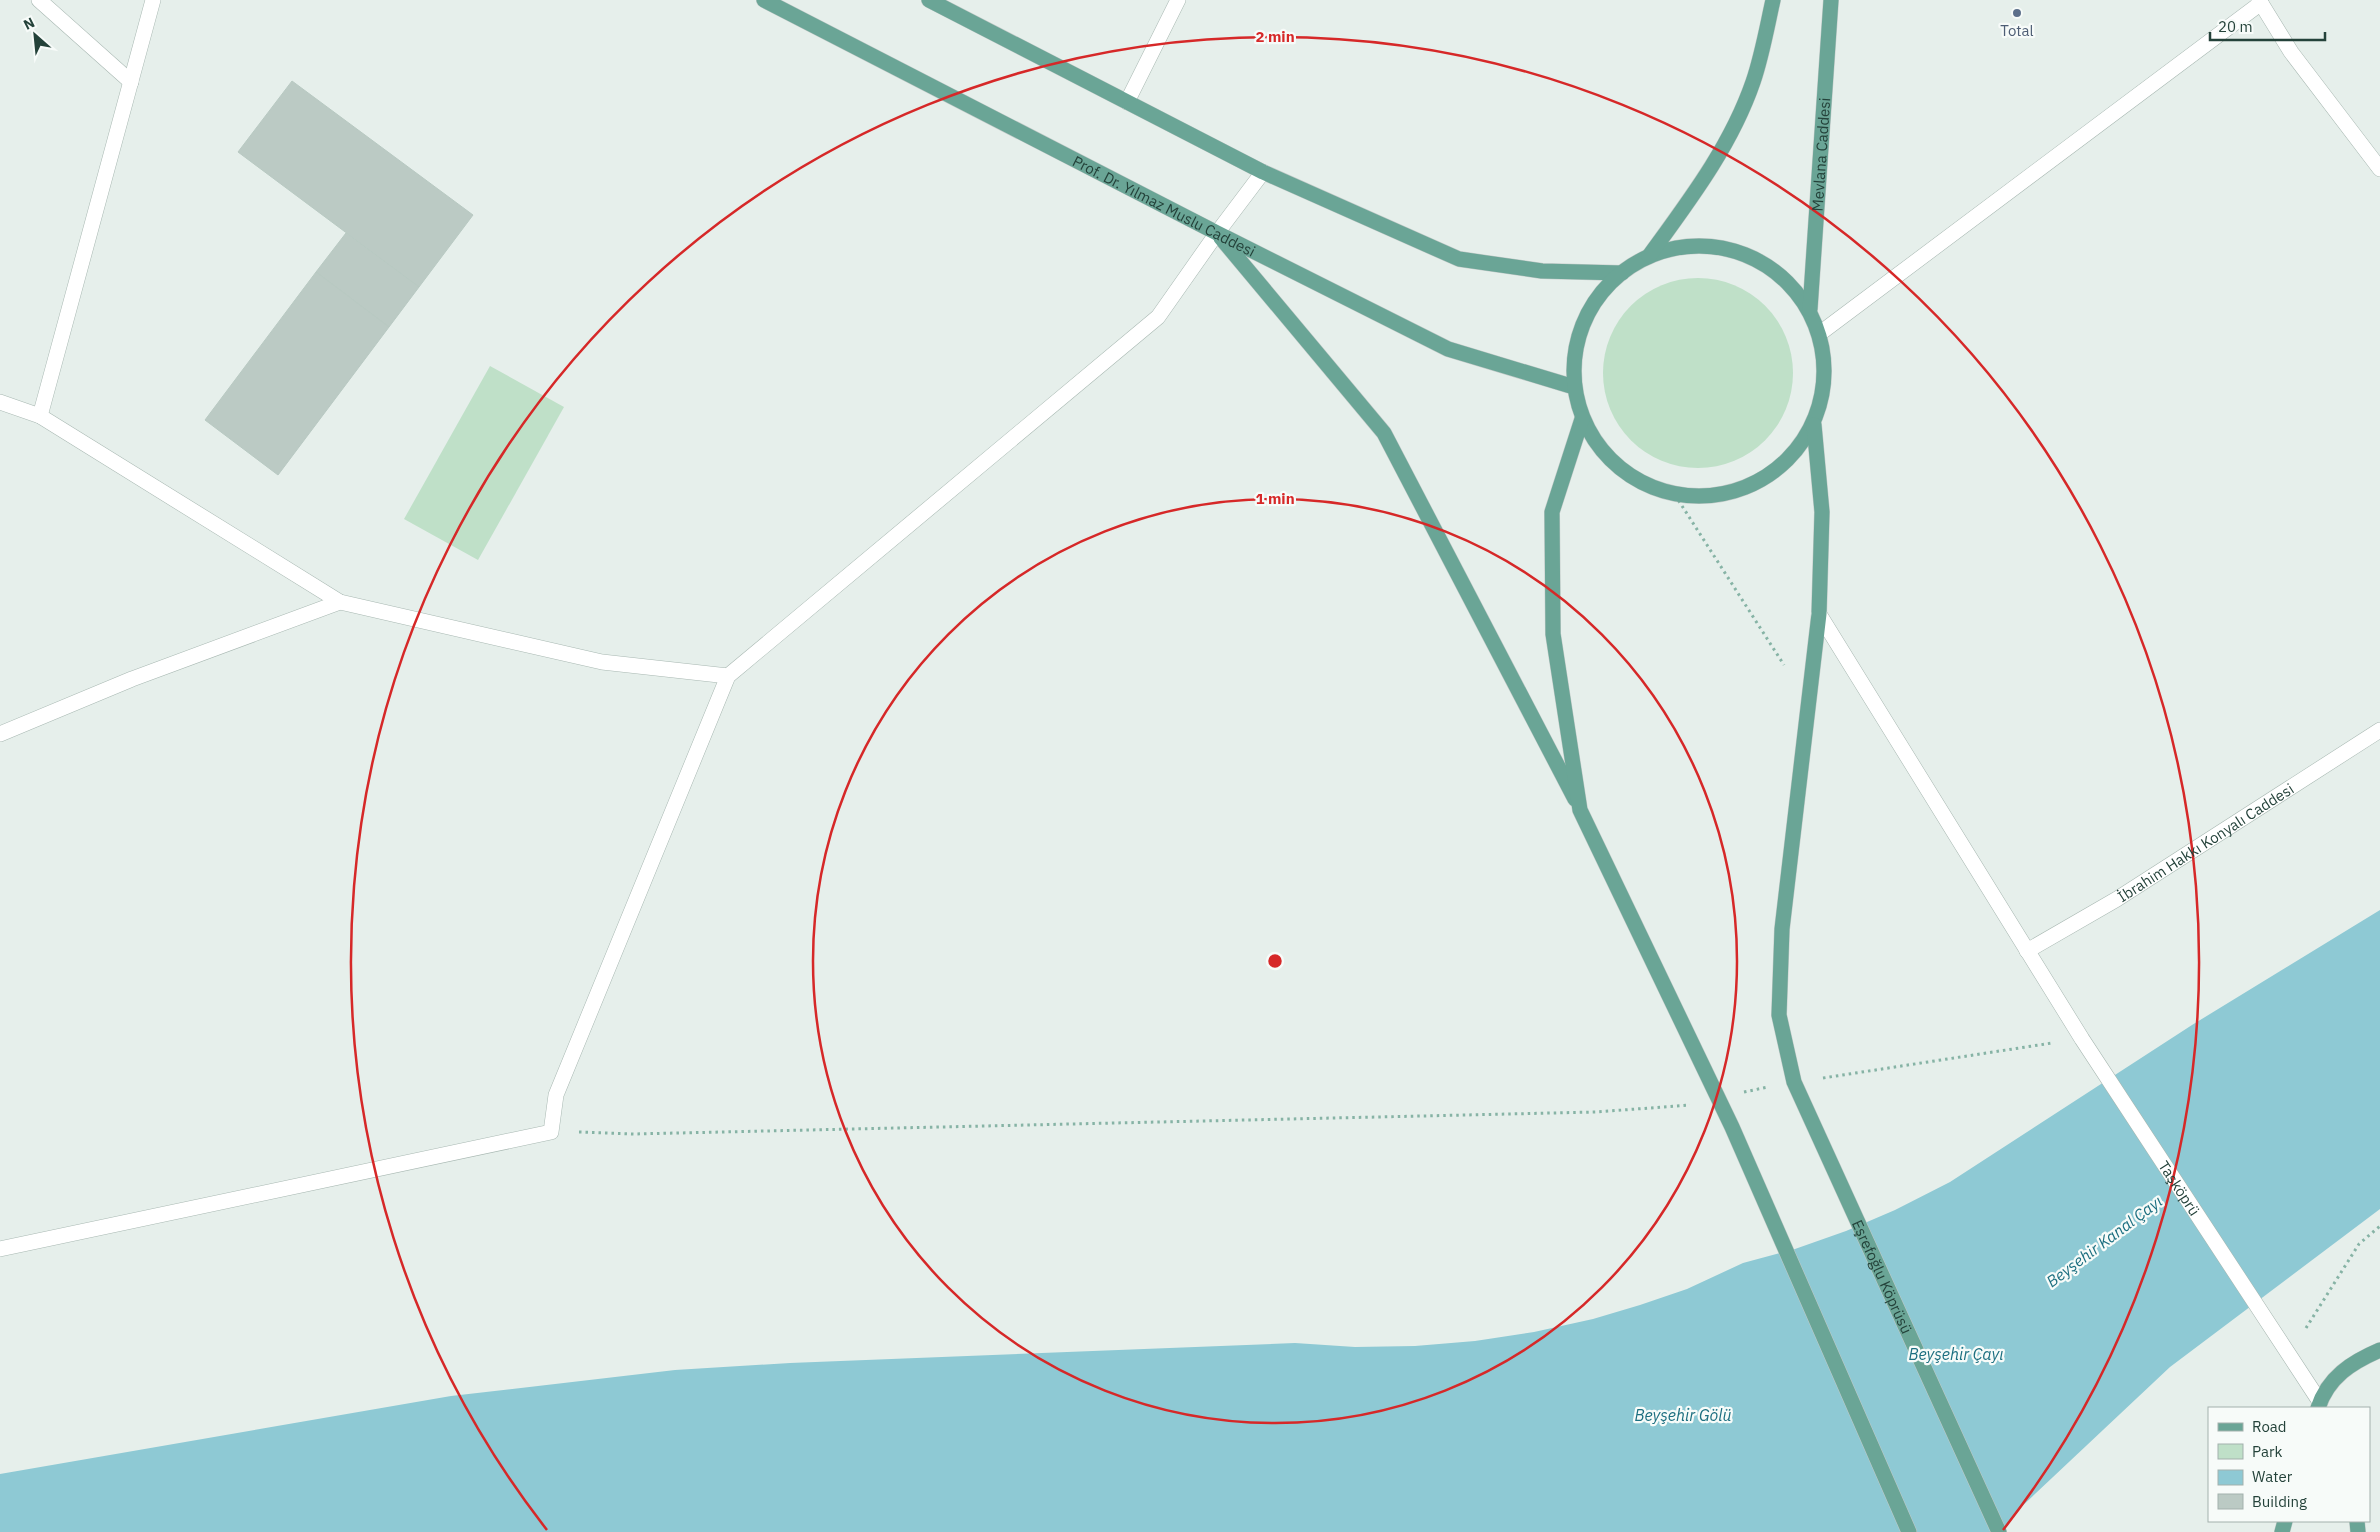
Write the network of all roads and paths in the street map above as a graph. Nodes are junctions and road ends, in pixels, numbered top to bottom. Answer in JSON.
{"nodes":[{"id":1,"x":39,"y":0,"type":"edge"},
{"id":2,"x":153,"y":0,"type":"edge"},
{"id":3,"x":764,"y":0,"type":"edge"},
{"id":4,"x":929,"y":0,"type":"edge"},
{"id":5,"x":1178,"y":0,"type":"edge"},
{"id":6,"x":1773,"y":0,"type":"edge"},
{"id":7,"x":1831,"y":0,"type":"edge"},
{"id":8,"x":2260,"y":2,"type":"edge"},
{"id":9,"x":131,"y":82,"type":"junction"},
{"id":10,"x":1127,"y":102,"type":"junction"},
{"id":11,"x":2380,"y":169,"type":"edge"},
{"id":12,"x":1263,"y":172,"type":"junction"},
{"id":13,"x":1217,"y":233,"type":"junction"},
{"id":14,"x":1649,"y":256,"type":"junction"},
{"id":15,"x":1622,"y":272,"type":"junction"},
{"id":16,"x":1810,"y":309,"type":"junction"},
{"id":17,"x":1819,"y":334,"type":"junction"},
{"id":18,"x":1574,"y":387,"type":"junction"},
{"id":19,"x":0,"y":402,"type":"edge"},
{"id":20,"x":40,"y":416,"type":"junction"},
{"id":21,"x":1582,"y":419,"type":"junction"},
{"id":22,"x":1814,"y":425,"type":"junction"},
{"id":23,"x":1675,"y":495,"type":"junction"},
{"id":24,"x":340,"y":602,"type":"junction"},
{"id":25,"x":1819,"y":614,"type":"junction"},
{"id":26,"x":728,"y":676,"type":"junction"},
{"id":27,"x":1809,"y":702,"type":"junction"},
{"id":28,"x":2380,"y":730,"type":"edge"},
{"id":29,"x":0,"y":734,"type":"edge"},
{"id":30,"x":1580,"y":810,"type":"junction"},
{"id":31,"x":2027,"y":951,"type":"junction"},
{"id":32,"x":2082,"y":1039,"type":"junction"},
{"id":33,"x":1794,"y":1082,"type":"junction"},
{"id":34,"x":1718,"y":1097,"type":"junction"},
{"id":35,"x":551,"y":1132,"type":"junction"},
{"id":36,"x":2380,"y":1226,"type":"edge"},
{"id":37,"x":0,"y":1249,"type":"edge"},
{"id":38,"x":2380,"y":1350,"type":"edge"},
{"id":39,"x":2289,"y":1354,"type":"junction"},
{"id":40,"x":2320,"y":1406,"type":"edge"},
{"id":41,"x":1908,"y":1532,"type":"edge"},
{"id":42,"x":1999,"y":1532,"type":"edge"}],
"edges":[{"from":1,"to":9,"type":"street"},
{"from":2,"to":9,"type":"street"},
{"from":3,"to":13,"type":"main road","name":"Prof. Dr. Yılmaz Muslu Caddesi"},
{"from":4,"to":10,"type":"main road"},
{"from":5,"to":10,"type":"street"},
{"from":6,"to":14,"type":"main road"},
{"from":7,"to":16,"type":"main road","name":"Mevlana Caddesi"},
{"from":8,"to":11,"type":"street"},
{"from":8,"to":17,"type":"street"},
{"from":9,"to":20,"type":"street"},
{"from":10,"to":12,"type":"main road"},
{"from":12,"to":13,"type":"street"},
{"from":12,"to":15,"type":"main road"},
{"from":13,"to":18,"type":"main road","name":"Prof. Dr. Yılmaz Muslu Caddesi"},
{"from":13,"to":26,"type":"street"},
{"from":13,"to":30,"type":"main road"},
{"from":14,"to":15,"type":"main road"},
{"from":14,"to":16,"type":"main road"},
{"from":15,"to":18,"type":"main road"},
{"from":16,"to":17,"type":"main road"},
{"from":17,"to":22,"type":"main road"},
{"from":18,"to":21,"type":"main road"},
{"from":19,"to":20,"type":"street"},
{"from":20,"to":24,"type":"street"},
{"from":21,"to":23,"type":"main road"},
{"from":21,"to":30,"type":"main road"},
{"from":22,"to":23,"type":"main road"},
{"from":22,"to":25,"type":"main road","name":"Eşrefoğlu Köprüsü"},
{"from":23,"to":27,"type":"path"},
{"from":24,"to":26,"type":"street"},
{"from":24,"to":29,"type":"street"},
{"from":25,"to":27,"type":"main road","name":"Eşrefoğlu Köprüsü"},
{"from":25,"to":31,"type":"street","name":"Taşköprü"},
{"from":26,"to":35,"type":"street"},
{"from":27,"to":33,"type":"main road","name":"Eşrefoğlu Köprüsü"},
{"from":28,"to":31,"type":"street","name":"İbrahim Hakkı Konyalı Caddesi"},
{"from":30,"to":34,"type":"main road"},
{"from":31,"to":32,"type":"street","name":"Taşköprü"},
{"from":32,"to":33,"type":"path"},
{"from":32,"to":39,"type":"street","name":"Taşköprü"},
{"from":33,"to":34,"type":"path"},
{"from":33,"to":42,"type":"main road","name":"Eşrefoğlu Köprüsü"},
{"from":34,"to":35,"type":"path"},
{"from":34,"to":41,"type":"main road"},
{"from":35,"to":37,"type":"street"},
{"from":36,"to":39,"type":"path"},
{"from":38,"to":40,"type":"main road"},
{"from":39,"to":40,"type":"street","name":"Taşköprü"}]}
